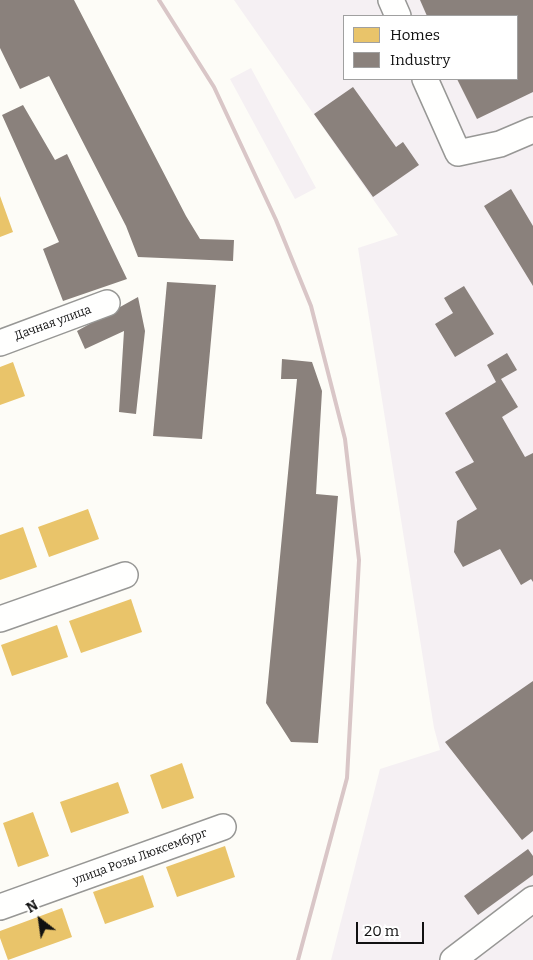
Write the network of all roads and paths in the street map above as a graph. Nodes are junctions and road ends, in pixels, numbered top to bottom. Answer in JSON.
{"nodes":[{"id":1,"x":391,"y":0,"type":"edge"},
{"id":2,"x":398,"y":15,"type":"edge"},
{"id":3,"x":425,"y":80,"type":"edge"},
{"id":4,"x":533,"y":130,"type":"edge"},
{"id":5,"x":107,"y":303,"type":"dead end"},
{"id":6,"x":0,"y":343,"type":"edge"},
{"id":7,"x":125,"y":575,"type":"dead end"},
{"id":8,"x":0,"y":620,"type":"edge"},
{"id":9,"x":223,"y":827,"type":"dead end"},
{"id":10,"x":533,"y":900,"type":"edge"},
{"id":11,"x":0,"y":907,"type":"edge"},
{"id":12,"x":453,"y":960,"type":"edge"}],
"edges":[{"from":1,"to":2,"type":"street"},
{"from":3,"to":4,"type":"street"},
{"from":5,"to":6,"type":"street","name":"Дачная улица"},
{"from":7,"to":8,"type":"street"},
{"from":9,"to":11,"type":"street","name":"улица Розы Люксембург"},
{"from":10,"to":12,"type":"street"}]}
